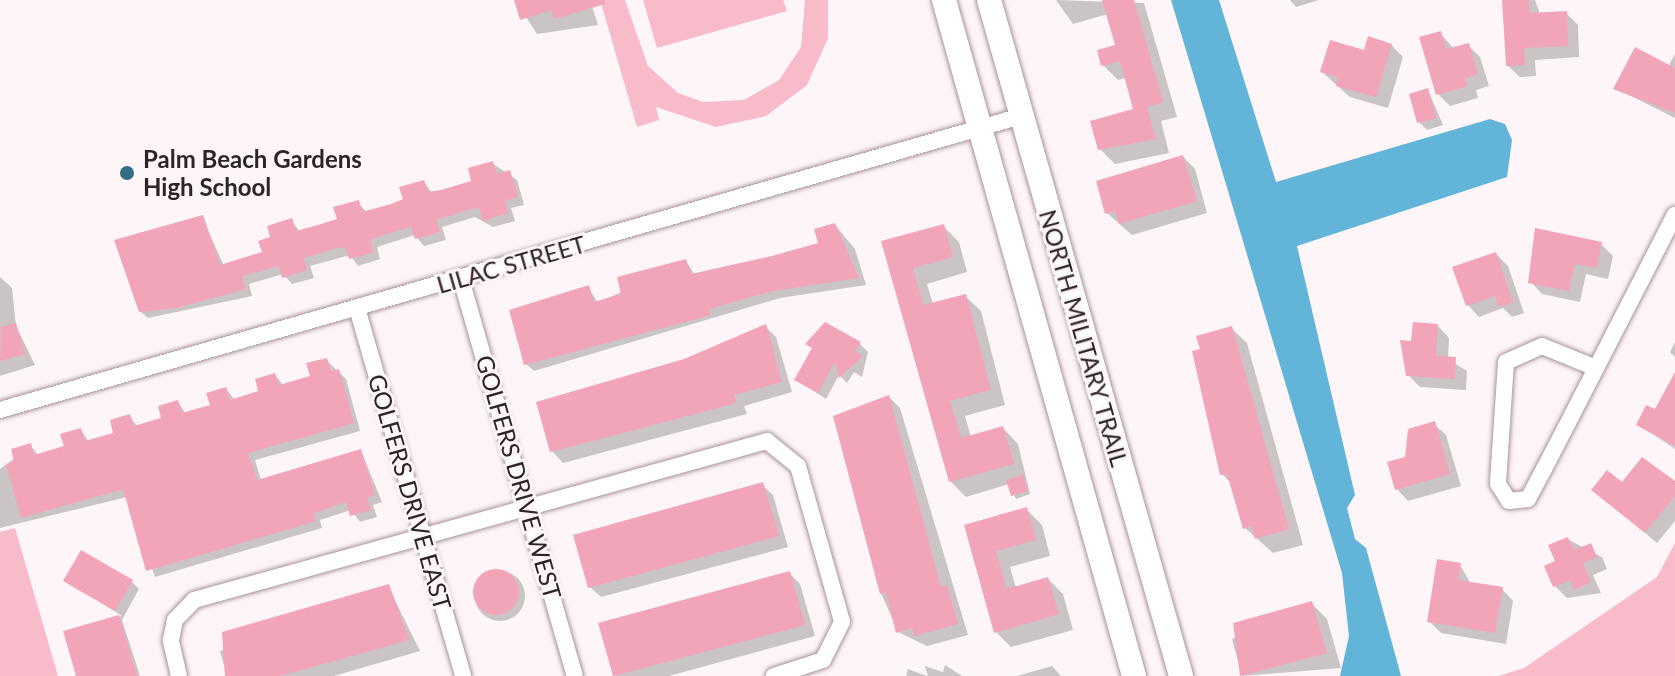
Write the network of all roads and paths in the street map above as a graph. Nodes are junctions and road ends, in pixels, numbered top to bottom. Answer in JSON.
{"nodes":[{"id":1,"x":944,"y":0,"type":"edge"},
{"id":2,"x":989,"y":0,"type":"edge"},
{"id":3,"x":1021,"y":116,"type":"junction"},
{"id":4,"x":980,"y":128,"type":"junction"},
{"id":5,"x":1675,"y":215,"type":"edge"},
{"id":6,"x":461,"y":279,"type":"junction"},
{"id":7,"x":357,"y":308,"type":"junction"},
{"id":8,"x":1596,"y":368,"type":"junction"},
{"id":9,"x":0,"y":410,"type":"edge"},
{"id":10,"x":527,"y":503,"type":"junction"},
{"id":11,"x":422,"y":533,"type":"junction"},
{"id":12,"x":179,"y":676,"type":"edge"},
{"id":13,"x":463,"y":676,"type":"edge"},
{"id":14,"x":575,"y":676,"type":"edge"},
{"id":15,"x":774,"y":676,"type":"edge"},
{"id":16,"x":1134,"y":676,"type":"edge"},
{"id":17,"x":1181,"y":676,"type":"edge"}],
"edges":[{"from":1,"to":4,"type":"main road","name":"NORTH MILITARY TRAIL"},
{"from":2,"to":3,"type":"main road","name":"NORTH MILITARY TRAIL"},
{"from":3,"to":4,"type":"street","name":"LILAC STREET"},
{"from":3,"to":17,"type":"main road","name":"NORTH MILITARY TRAIL"},
{"from":4,"to":6,"type":"street","name":"LILAC STREET"},
{"from":4,"to":16,"type":"main road","name":"NORTH MILITARY TRAIL"},
{"from":5,"to":8,"type":"street"},
{"from":6,"to":7,"type":"street","name":"LILAC STREET"},
{"from":6,"to":10,"type":"street","name":"GOLFERS DRIVE WEST"},
{"from":7,"to":9,"type":"street","name":"LILAC STREET"},
{"from":7,"to":11,"type":"street","name":"GOLFERS DRIVE EAST"},
{"from":8,"to":8,"type":"street"},
{"from":10,"to":11,"type":"street"},
{"from":10,"to":14,"type":"street","name":"GOLFERS DRIVE WEST"},
{"from":10,"to":15,"type":"street"},
{"from":11,"to":12,"type":"street"},
{"from":11,"to":13,"type":"street","name":"GOLFERS DRIVE EAST"}]}
